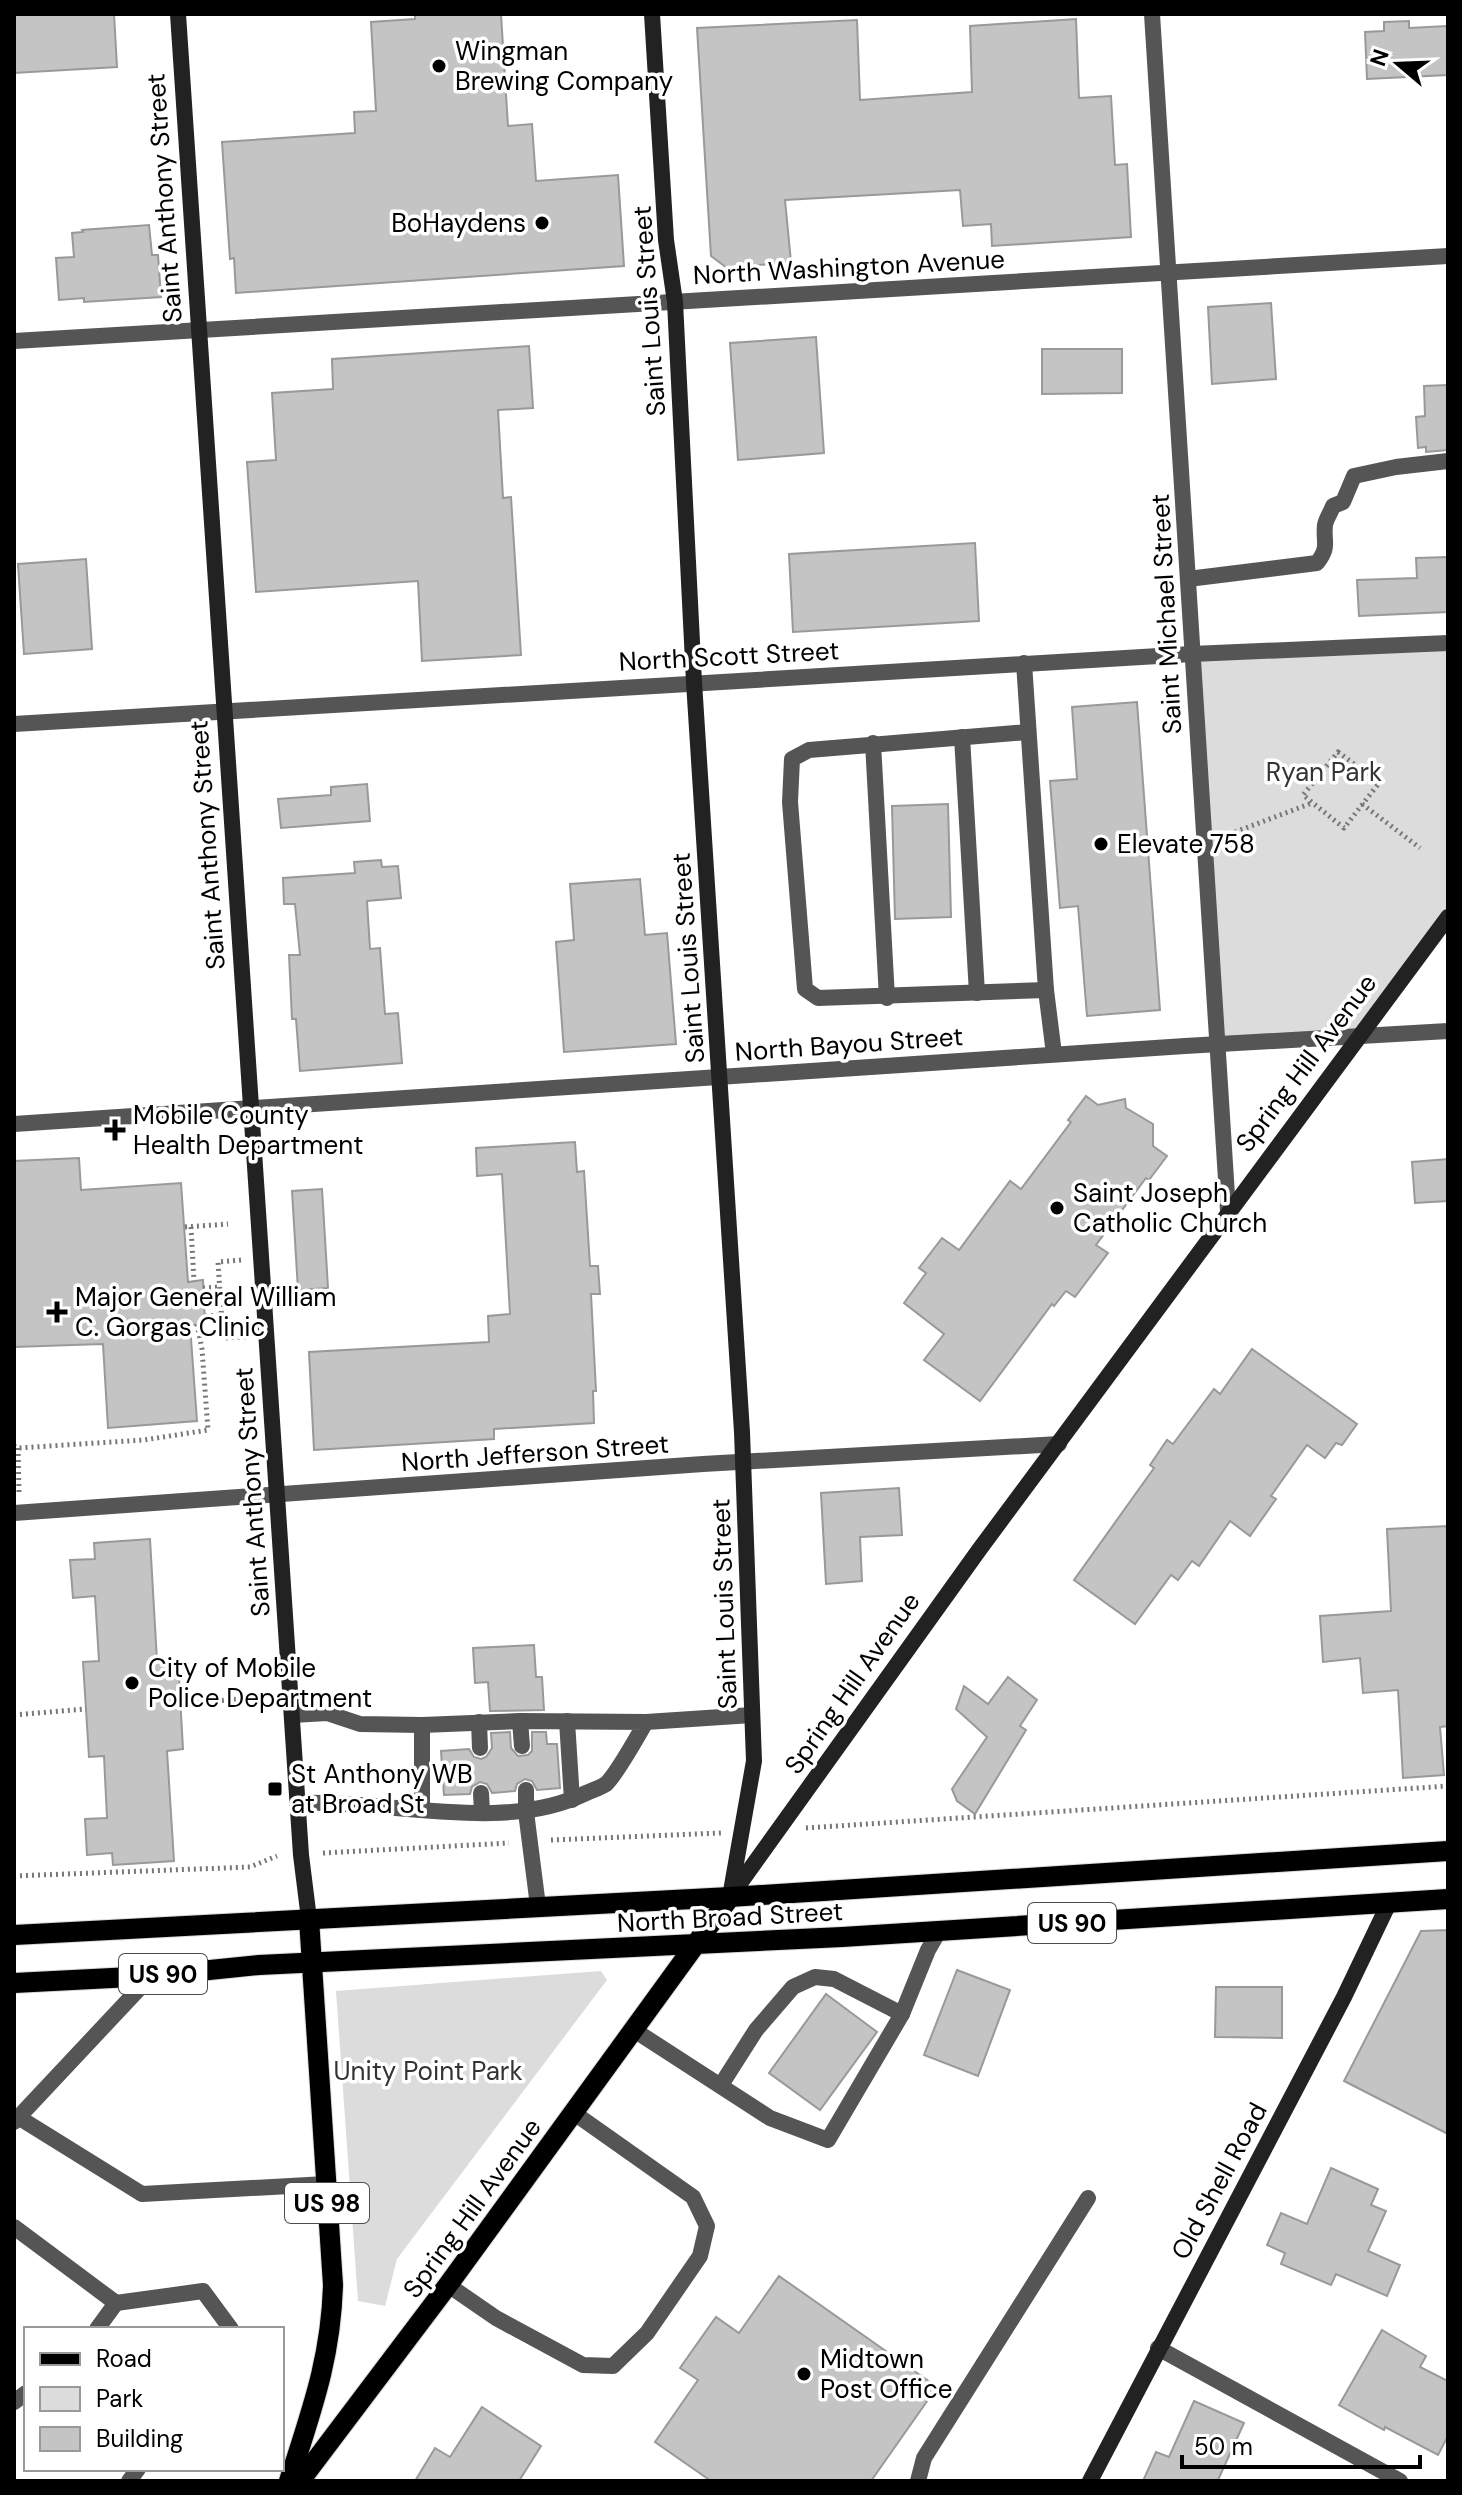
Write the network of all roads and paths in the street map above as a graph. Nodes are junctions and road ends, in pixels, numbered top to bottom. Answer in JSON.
{"nodes":[{"id":1,"x":178,"y":14,"type":"edge"},
{"id":2,"x":652,"y":14,"type":"edge"},
{"id":3,"x":1152,"y":14,"type":"edge"},
{"id":4,"x":1448,"y":256,"type":"edge"},
{"id":5,"x":1170,"y":271,"type":"junction"},
{"id":6,"x":675,"y":302,"type":"junction"},
{"id":7,"x":199,"y":330,"type":"junction"},
{"id":8,"x":14,"y":341,"type":"edge"},
{"id":9,"x":1448,"y":461,"type":"edge"},
{"id":10,"x":1188,"y":579,"type":"junction"},
{"id":11,"x":1448,"y":643,"type":"edge"},
{"id":12,"x":1192,"y":654,"type":"junction"},
{"id":13,"x":1024,"y":663,"type":"junction"},
{"id":14,"x":694,"y":682,"type":"junction"},
{"id":15,"x":224,"y":711,"type":"junction"},
{"id":16,"x":14,"y":724,"type":"edge"},
{"id":17,"x":1028,"y":732,"type":"junction"},
{"id":18,"x":962,"y":737,"type":"junction"},
{"id":19,"x":873,"y":743,"type":"junction"},
{"id":20,"x":1313,"y":803,"type":"junction"},
{"id":21,"x":1362,"y":804,"type":"junction"},
{"id":22,"x":1235,"y":832,"type":"dead end"},
{"id":23,"x":1420,"y":848,"type":"dead end"},
{"id":24,"x":1448,"y":917,"type":"edge"},
{"id":25,"x":1046,"y":990,"type":"junction"},
{"id":26,"x":977,"y":993,"type":"junction"},
{"id":27,"x":887,"y":998,"type":"junction"},
{"id":28,"x":1448,"y":1031,"type":"edge"},
{"id":29,"x":1359,"y":1036,"type":"junction"},
{"id":30,"x":1218,"y":1044,"type":"junction"},
{"id":31,"x":1054,"y":1054,"type":"junction"},
{"id":32,"x":720,"y":1077,"type":"junction"},
{"id":33,"x":251,"y":1109,"type":"junction"},
{"id":34,"x":14,"y":1124,"type":"edge"},
{"id":35,"x":1228,"y":1211,"type":"junction"},
{"id":36,"x":228,"y":1224,"type":"dead end"},
{"id":37,"x":218,"y":1262,"type":"dead end"},
{"id":38,"x":194,"y":1281,"type":"dead end"},
{"id":39,"x":220,"y":1287,"type":"junction"},
{"id":40,"x":203,"y":1288,"type":"dead end"},
{"id":41,"x":221,"y":1300,"type":"junction"},
{"id":42,"x":204,"y":1301,"type":"dead end"},
{"id":43,"x":222,"y":1315,"type":"junction"},
{"id":44,"x":205,"y":1316,"type":"dead end"},
{"id":45,"x":197,"y":1324,"type":"dead end"},
{"id":46,"x":223,"y":1338,"type":"dead end"},
{"id":47,"x":1059,"y":1444,"type":"junction"},
{"id":48,"x":16,"y":1447,"type":"edge"},
{"id":49,"x":743,"y":1462,"type":"junction"},
{"id":50,"x":278,"y":1495,"type":"junction"},
{"id":51,"x":17,"y":1513,"type":"edge"},
{"id":52,"x":262,"y":1697,"type":"dead end"},
{"id":53,"x":180,"y":1704,"type":"dead end"},
{"id":54,"x":86,"y":1709,"type":"dead end"},
{"id":55,"x":14,"y":1715,"type":"edge"},
{"id":56,"x":293,"y":1715,"type":"junction"},
{"id":57,"x":752,"y":1715,"type":"junction"},
{"id":58,"x":520,"y":1721,"type":"junction"},
{"id":59,"x":567,"y":1721,"type":"junction"},
{"id":60,"x":479,"y":1722,"type":"junction"},
{"id":61,"x":646,"y":1722,"type":"junction"},
{"id":62,"x":422,"y":1725,"type":"junction"},
{"id":63,"x":522,"y":1746,"type":"dead end"},
{"id":64,"x":480,"y":1748,"type":"dead end"},
{"id":65,"x":1448,"y":1786,"type":"edge"},
{"id":66,"x":526,"y":1790,"type":"dead end"},
{"id":67,"x":481,"y":1793,"type":"dead end"},
{"id":68,"x":572,"y":1800,"type":"junction"},
{"id":69,"x":300,"y":1803,"type":"junction"},
{"id":70,"x":422,"y":1810,"type":"junction"},
{"id":71,"x":482,"y":1812,"type":"junction"},
{"id":72,"x":526,"y":1812,"type":"junction"},
{"id":73,"x":861,"y":1825,"type":"dead end"},
{"id":74,"x":1448,"y":1851,"type":"edge"},
{"id":75,"x":274,"y":1856,"type":"dead end"},
{"id":76,"x":14,"y":1876,"type":"edge"},
{"id":77,"x":730,"y":1897,"type":"junction"},
{"id":78,"x":1448,"y":1899,"type":"edge"},
{"id":79,"x":1389,"y":1903,"type":"junction"},
{"id":80,"x":538,"y":1906,"type":"junction"},
{"id":81,"x":309,"y":1919,"type":"junction"},
{"id":82,"x":939,"y":1931,"type":"junction"},
{"id":83,"x":14,"y":1935,"type":"edge"},
{"id":84,"x":696,"y":1944,"type":"junction"},
{"id":85,"x":312,"y":1963,"type":"junction"},
{"id":86,"x":151,"y":1976,"type":"junction"},
{"id":87,"x":14,"y":1983,"type":"edge"},
{"id":88,"x":898,"y":2021,"type":"junction"},
{"id":89,"x":634,"y":2030,"type":"junction"},
{"id":90,"x":870,"y":2050,"type":"dead end"},
{"id":91,"x":721,"y":2085,"type":"junction"},
{"id":92,"x":849,"y":2085,"type":"dead end"},
{"id":93,"x":844,"y":2112,"type":"junction"},
{"id":94,"x":574,"y":2113,"type":"junction"},
{"id":95,"x":16,"y":2119,"type":"edge"},
{"id":96,"x":326,"y":2184,"type":"junction"},
{"id":97,"x":1088,"y":2198,"type":"dead end"},
{"id":98,"x":14,"y":2227,"type":"edge"},
{"id":99,"x":448,"y":2285,"type":"junction"},
{"id":100,"x":116,"y":2303,"type":"junction"},
{"id":101,"x":98,"y":2327,"type":"edge"},
{"id":102,"x":230,"y":2327,"type":"edge"},
{"id":103,"x":1158,"y":2348,"type":"junction"},
{"id":104,"x":289,"y":2481,"type":"edge"},
{"id":105,"x":300,"y":2481,"type":"edge"},
{"id":106,"x":918,"y":2481,"type":"edge"},
{"id":107,"x":1090,"y":2481,"type":"edge"},
{"id":108,"x":1400,"y":2481,"type":"edge"}],
"edges":[{"from":1,"to":7,"type":"street","name":"Saint Anthony Street"},
{"from":2,"to":6,"type":"street","name":"Saint Louis Street"},
{"from":3,"to":5,"type":"street","name":"Saint Michael Street"},
{"from":4,"to":5,"type":"street","name":"North Washington Avenue"},
{"from":5,"to":6,"type":"street","name":"North Washington Avenue"},
{"from":5,"to":10,"type":"street","name":"Saint Michael Street"},
{"from":6,"to":7,"type":"street","name":"North Washington Avenue"},
{"from":6,"to":14,"type":"street","name":"Saint Louis Street"},
{"from":7,"to":8,"type":"street","name":"North Washington Avenue"},
{"from":7,"to":15,"type":"street","name":"Saint Anthony Street"},
{"from":9,"to":10,"type":"street"},
{"from":10,"to":12,"type":"street","name":"Saint Michael Street"},
{"from":11,"to":12,"type":"street","name":"North Scott Street"},
{"from":12,"to":13,"type":"street","name":"North Scott Street"},
{"from":12,"to":30,"type":"street","name":"Saint Michael Street"},
{"from":13,"to":14,"type":"street","name":"North Scott Street"},
{"from":13,"to":17,"type":"street"},
{"from":14,"to":15,"type":"street","name":"North Scott Street"},
{"from":14,"to":32,"type":"street","name":"Saint Louis Street"},
{"from":15,"to":16,"type":"street","name":"North Scott Street"},
{"from":15,"to":33,"type":"street","name":"Saint Anthony Street"},
{"from":17,"to":18,"type":"street"},
{"from":17,"to":25,"type":"street"},
{"from":18,"to":19,"type":"street"},
{"from":18,"to":26,"type":"street"},
{"from":19,"to":27,"type":"street"},
{"from":19,"to":27,"type":"street"},
{"from":20,"to":21,"type":"path"},
{"from":20,"to":21,"type":"path"},
{"from":20,"to":22,"type":"path"},
{"from":21,"to":23,"type":"path"},
{"from":24,"to":29,"type":"street","name":"Spring Hill Avenue"},
{"from":25,"to":26,"type":"street"},
{"from":25,"to":31,"type":"street"},
{"from":26,"to":27,"type":"street"},
{"from":28,"to":29,"type":"street","name":"North Bayou Street"},
{"from":29,"to":30,"type":"street","name":"North Bayou Street"},
{"from":29,"to":35,"type":"street","name":"Spring Hill Avenue"},
{"from":30,"to":31,"type":"street","name":"North Bayou Street"},
{"from":30,"to":35,"type":"street","name":"Saint Michael Street"},
{"from":31,"to":32,"type":"street","name":"North Bayou Street"},
{"from":32,"to":33,"type":"street","name":"North Bayou Street"},
{"from":32,"to":49,"type":"street","name":"Saint Louis Street"},
{"from":33,"to":34,"type":"street","name":"North Bayou Street"},
{"from":33,"to":50,"type":"street","name":"Saint Anthony Street"},
{"from":35,"to":47,"type":"street","name":"Spring Hill Avenue"},
{"from":36,"to":38,"type":"path"},
{"from":37,"to":39,"type":"path"},
{"from":39,"to":40,"type":"path"},
{"from":39,"to":41,"type":"path"},
{"from":41,"to":42,"type":"path"},
{"from":41,"to":43,"type":"path"},
{"from":43,"to":44,"type":"path"},
{"from":43,"to":46,"type":"path"},
{"from":45,"to":48,"type":"path"},
{"from":47,"to":49,"type":"street","name":"North Jefferson Street"},
{"from":47,"to":77,"type":"street","name":"Spring Hill Avenue"},
{"from":48,"to":51,"type":"path"},
{"from":49,"to":50,"type":"street","name":"North Jefferson Street"},
{"from":49,"to":57,"type":"street","name":"Saint Louis Street"},
{"from":50,"to":51,"type":"street","name":"North Jefferson Street"},
{"from":50,"to":56,"type":"street","name":"Saint Anthony Street"},
{"from":52,"to":53,"type":"path"},
{"from":54,"to":55,"type":"path"},
{"from":56,"to":62,"type":"street"},
{"from":56,"to":69,"type":"street","name":"Saint Anthony Street"},
{"from":57,"to":61,"type":"street"},
{"from":57,"to":77,"type":"street","name":"Saint Louis Street"},
{"from":58,"to":59,"type":"street"},
{"from":58,"to":60,"type":"street"},
{"from":58,"to":63,"type":"street"},
{"from":59,"to":61,"type":"street"},
{"from":59,"to":68,"type":"street"},
{"from":60,"to":62,"type":"street"},
{"from":60,"to":64,"type":"street"},
{"from":61,"to":68,"type":"street"},
{"from":62,"to":70,"type":"street"},
{"from":65,"to":73,"type":"path"},
{"from":66,"to":72,"type":"street"},
{"from":67,"to":71,"type":"street"},
{"from":68,"to":72,"type":"street"},
{"from":69,"to":70,"type":"street"},
{"from":69,"to":81,"type":"street","name":"Saint Anthony Street"},
{"from":70,"to":71,"type":"street"},
{"from":71,"to":72,"type":"street"},
{"from":72,"to":80,"type":"street"},
{"from":74,"to":77,"type":"main road","name":"North Broad Street","number":"US 90"},
{"from":75,"to":76,"type":"path"},
{"from":77,"to":80,"type":"main road","name":"North Broad Street","number":"US 90"},
{"from":77,"to":84,"type":"main road","name":"Spring Hill Avenue"},
{"from":78,"to":79,"type":"main road","name":"North Broad Street","number":"US 90"},
{"from":79,"to":82,"type":"main road","name":"North Broad Street","number":"US 90"},
{"from":79,"to":103,"type":"street","name":"Old Shell Road"},
{"from":80,"to":81,"type":"main road","name":"North Broad Street","number":"US 90"},
{"from":81,"to":83,"type":"main road","name":"North Broad Street","number":"US 90"},
{"from":81,"to":85,"type":"main road","name":"Saint Anthony Street","number":"US 98"},
{"from":82,"to":84,"type":"main road","name":"North Broad Street","number":"US 90"},
{"from":82,"to":88,"type":"street"},
{"from":84,"to":85,"type":"main road","name":"North Broad Street","number":"US 90"},
{"from":84,"to":89,"type":"main road","name":"Spring Hill Avenue"},
{"from":85,"to":86,"type":"main road","name":"North Broad Street","number":"US 90"},
{"from":85,"to":96,"type":"main road","name":"Saint Anthony Street","number":"US 98"},
{"from":86,"to":87,"type":"main road","name":"North Broad Street","number":"US 90"},
{"from":86,"to":95,"type":"street"},
{"from":88,"to":90,"type":"street"},
{"from":88,"to":91,"type":"street"},
{"from":88,"to":93,"type":"street"},
{"from":89,"to":91,"type":"street"},
{"from":89,"to":94,"type":"main road","name":"Spring Hill Avenue"},
{"from":91,"to":93,"type":"street"},
{"from":92,"to":93,"type":"street"},
{"from":94,"to":99,"type":"main road","name":"Spring Hill Avenue"},
{"from":94,"to":99,"type":"street"},
{"from":95,"to":96,"type":"street"},
{"from":96,"to":104,"type":"main road","name":"Saint Anthony Street","number":"US 98"},
{"from":97,"to":106,"type":"street"},
{"from":98,"to":100,"type":"street"},
{"from":99,"to":105,"type":"main road","name":"Spring Hill Avenue"},
{"from":100,"to":101,"type":"street"},
{"from":100,"to":102,"type":"street"},
{"from":103,"to":107,"type":"street","name":"Old Shell Road"},
{"from":103,"to":108,"type":"street"}]}
